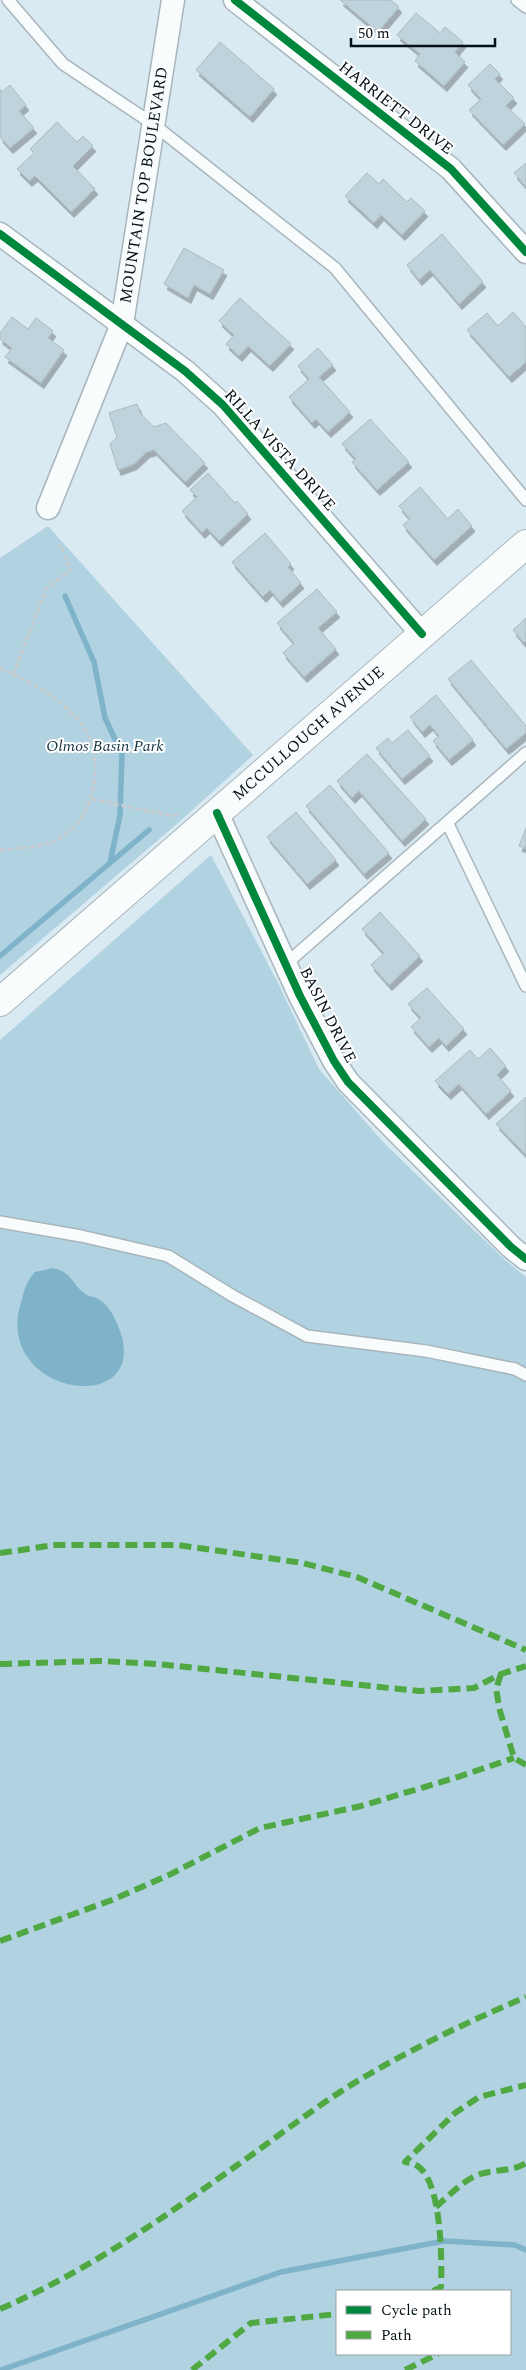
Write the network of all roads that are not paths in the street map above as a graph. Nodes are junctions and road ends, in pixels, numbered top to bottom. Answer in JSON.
{"nodes":[{"id":1,"x":8,"y":0,"type":"edge"},
{"id":2,"x":172,"y":0,"type":"edge"},
{"id":3,"x":235,"y":0,"type":"edge"},
{"id":4,"x":517,"y":0,"type":"edge"},
{"id":5,"x":526,"y":7,"type":"edge"},
{"id":6,"x":153,"y":124,"type":"junction"},
{"id":7,"x":0,"y":234,"type":"edge"},
{"id":8,"x":526,"y":252,"type":"edge"},
{"id":9,"x":122,"y":324,"type":"junction"},
{"id":10,"x":526,"y":500,"type":"edge"},
{"id":11,"x":48,"y":508,"type":"dead end"},
{"id":12,"x":526,"y":544,"type":"edge"},
{"id":13,"x":422,"y":634,"type":"junction"},
{"id":14,"x":526,"y":752,"type":"edge"},
{"id":15,"x":217,"y":813,"type":"junction"},
{"id":16,"x":448,"y":824,"type":"junction"},
{"id":17,"x":287,"y":963,"type":"junction"},
{"id":18,"x":526,"y":986,"type":"edge"},
{"id":19,"x":0,"y":1002,"type":"edge"},
{"id":20,"x":0,"y":1222,"type":"edge"},
{"id":21,"x":526,"y":1259,"type":"edge"},
{"id":22,"x":526,"y":1375,"type":"edge"}],
"edges":[{"from":1,"to":6,"type":"lane"},
{"from":2,"to":6,"type":"street","name":"MOUNTAIN TOP BOULEVARD"},
{"from":3,"to":8,"type":"street","name":"HARRIETT DRIVE"},
{"from":4,"to":5,"type":"lane"},
{"from":6,"to":9,"type":"street","name":"MOUNTAIN TOP BOULEVARD"},
{"from":6,"to":10,"type":"lane"},
{"from":7,"to":9,"type":"street","name":"RILLA VISTA DRIVE"},
{"from":9,"to":11,"type":"street","name":"MOUNTAIN TOP BOULEVARD"},
{"from":9,"to":13,"type":"street","name":"RILLA VISTA DRIVE"},
{"from":12,"to":13,"type":"main road","name":"MCCULLOUGH AVENUE"},
{"from":13,"to":15,"type":"main road","name":"MCCULLOUGH AVENUE"},
{"from":14,"to":16,"type":"lane"},
{"from":15,"to":17,"type":"street","name":"BASIN DRIVE"},
{"from":15,"to":19,"type":"main road","name":"MCCULLOUGH AVENUE"},
{"from":16,"to":17,"type":"lane"},
{"from":16,"to":18,"type":"lane"},
{"from":17,"to":21,"type":"street","name":"BASIN DRIVE"},
{"from":20,"to":22,"type":"lane"}]}
